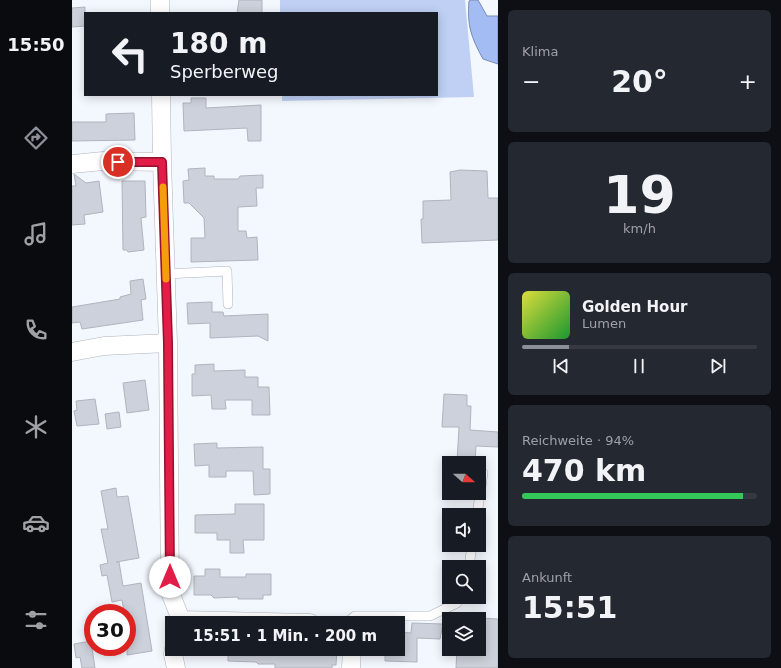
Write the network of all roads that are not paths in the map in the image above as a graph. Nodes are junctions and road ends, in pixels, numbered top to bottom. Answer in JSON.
{"nodes":[{"id":1,"x":160,"y":0,"type":"edge"},
{"id":2,"x":160,"y":12,"type":"edge"},
{"id":3,"x":161,"y":96,"type":"edge"},
{"id":4,"x":162,"y":162,"type":"junction"},
{"id":5,"x":72,"y":164,"type":"edge"},
{"id":6,"x":166,"y":274,"type":"junction"},
{"id":7,"x":228,"y":304,"type":"dead end"},
{"id":8,"x":168,"y":343,"type":"junction"},
{"id":9,"x":72,"y":352,"type":"edge"},
{"id":10,"x":455,"y":604,"type":"edge"},
{"id":11,"x":179,"y":616,"type":"edge"},
{"id":12,"x":405,"y":616,"type":"edge"},
{"id":13,"x":173,"y":656,"type":"edge"},
{"id":14,"x":352,"y":656,"type":"edge"},
{"id":15,"x":176,"y":668,"type":"edge"},
{"id":16,"x":351,"y":668,"type":"edge"}],
"edges":[{"from":1,"to":2,"type":"street"},
{"from":3,"to":4,"type":"street"},
{"from":4,"to":5,"type":"street"},
{"from":4,"to":6,"type":"street"},
{"from":6,"to":7,"type":"lane"},
{"from":6,"to":8,"type":"street"},
{"from":8,"to":9,"type":"street"},
{"from":8,"to":11,"type":"street"},
{"from":10,"to":12,"type":"lane"},
{"from":13,"to":15,"type":"street"},
{"from":14,"to":16,"type":"street"}]}
